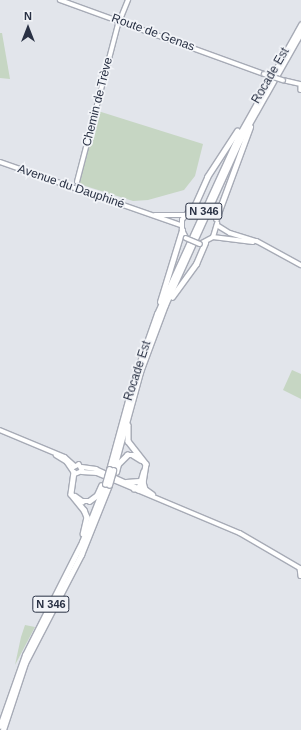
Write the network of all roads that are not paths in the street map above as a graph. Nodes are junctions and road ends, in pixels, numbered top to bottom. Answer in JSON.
{"nodes":[{"id":1,"x":60,"y":0,"type":"edge"},
{"id":2,"x":128,"y":0,"type":"edge"},
{"id":3,"x":119,"y":21,"type":"junction"},
{"id":4,"x":301,"y":25,"type":"edge"},
{"id":5,"x":301,"y":32,"type":"edge"},
{"id":6,"x":295,"y":84,"type":"junction"},
{"id":7,"x":301,"y":85,"type":"edge"},
{"id":8,"x":301,"y":90,"type":"edge"},
{"id":9,"x":266,"y":91,"type":"junction"},
{"id":10,"x":260,"y":94,"type":"junction"},
{"id":11,"x":0,"y":162,"type":"edge"},
{"id":12,"x":76,"y":182,"type":"dead end"},
{"id":13,"x":196,"y":208,"type":"junction"},
{"id":14,"x":142,"y":212,"type":"junction"},
{"id":15,"x":185,"y":215,"type":"junction"},
{"id":16,"x":214,"y":216,"type":"junction"},
{"id":17,"x":217,"y":225,"type":"junction"},
{"id":18,"x":181,"y":228,"type":"junction"},
{"id":19,"x":213,"y":237,"type":"junction"},
{"id":20,"x":203,"y":243,"type":"junction"},
{"id":21,"x":264,"y":246,"type":"junction"},
{"id":22,"x":301,"y":264,"type":"edge"},
{"id":23,"x":159,"y":321,"type":"junction"},
{"id":24,"x":152,"y":329,"type":"junction"},
{"id":25,"x":128,"y":414,"type":"junction"},
{"id":26,"x":0,"y":430,"type":"edge"},
{"id":27,"x":77,"y":470,"type":"junction"},
{"id":28,"x":111,"y":470,"type":"junction"},
{"id":29,"x":126,"y":482,"type":"junction"},
{"id":30,"x":141,"y":482,"type":"junction"},
{"id":31,"x":107,"y":484,"type":"junction"},
{"id":32,"x":137,"y":489,"type":"junction"},
{"id":33,"x":152,"y":494,"type":"junction"},
{"id":34,"x":170,"y":503,"type":"junction"},
{"id":35,"x":71,"y":567,"type":"junction"},
{"id":36,"x":300,"y":568,"type":"edge"},
{"id":37,"x":301,"y":576,"type":"edge"},
{"id":38,"x":0,"y":726,"type":"edge"},
{"id":39,"x":3,"y":730,"type":"edge"}],
"edges":[{"from":1,"to":3,"type":"street","name":"Route de Genas"},
{"from":2,"to":3,"type":"street","name":"Chemin de Trève"},
{"from":3,"to":6,"type":"street","name":"Route de Genas","bridge":true},
{"from":3,"to":12,"type":"street","name":"Chemin de Trève"},
{"from":4,"to":10,"type":"highway","name":"Rocade Est","number":"N 346"},
{"from":5,"to":9,"type":"highway","name":"Rocade Est","number":"N 346"},
{"from":6,"to":7,"type":"street"},
{"from":6,"to":8,"type":"street"},
{"from":7,"to":8,"type":"street"},
{"from":9,"to":16,"type":"highway"},
{"from":9,"to":23,"type":"highway","name":"Rocade Est","number":"N 346"},
{"from":10,"to":13,"type":"highway"},
{"from":10,"to":24,"type":"highway","name":"Rocade Est","number":"N 346"},
{"from":11,"to":14,"type":"street","name":"Avenue du Dauphiné"},
{"from":13,"to":15,"type":"street"},
{"from":13,"to":16,"type":"street","bridge":true},
{"from":14,"to":15,"type":"street","name":"Avenue du Dauphiné"},
{"from":14,"to":18,"type":"street","name":"Avenue du Dauphiné"},
{"from":15,"to":18,"type":"street"},
{"from":16,"to":17,"type":"street"},
{"from":17,"to":19,"type":"street"},
{"from":17,"to":21,"type":"street"},
{"from":18,"to":20,"type":"street","bridge":true},
{"from":18,"to":24,"type":"highway"},
{"from":19,"to":20,"type":"street"},
{"from":19,"to":21,"type":"street"},
{"from":20,"to":23,"type":"highway"},
{"from":21,"to":22,"type":"street"},
{"from":23,"to":25,"type":"highway","name":"Rocade Est","number":"N 346"},
{"from":24,"to":28,"type":"highway","name":"Rocade Est","number":"N 346"},
{"from":25,"to":28,"type":"highway","name":"Rocade Est","number":"N 346"},
{"from":25,"to":30,"type":"highway"},
{"from":26,"to":27,"type":"street"},
{"from":27,"to":29,"type":"street"},
{"from":27,"to":31,"type":"highway"},
{"from":27,"to":32,"type":"street"},
{"from":27,"to":35,"type":"highway"},
{"from":28,"to":30,"type":"highway"},
{"from":28,"to":31,"type":"highway","name":"Rocade Est","number":"N 346","bridge":true},
{"from":29,"to":30,"type":"highway"},
{"from":29,"to":32,"type":"street"},
{"from":30,"to":32,"type":"highway"},
{"from":30,"to":33,"type":"highway"},
{"from":31,"to":35,"type":"highway","name":"Rocade Est","number":"N 346"},
{"from":31,"to":39,"type":"highway","name":"Rocade Est","number":"N 346"},
{"from":32,"to":33,"type":"street"},
{"from":32,"to":34,"type":"street"},
{"from":33,"to":34,"type":"street"},
{"from":34,"to":36,"type":"street"},
{"from":35,"to":38,"type":"highway","name":"Rocade Est","number":"N 346"},
{"from":36,"to":37,"type":"street"}]}
